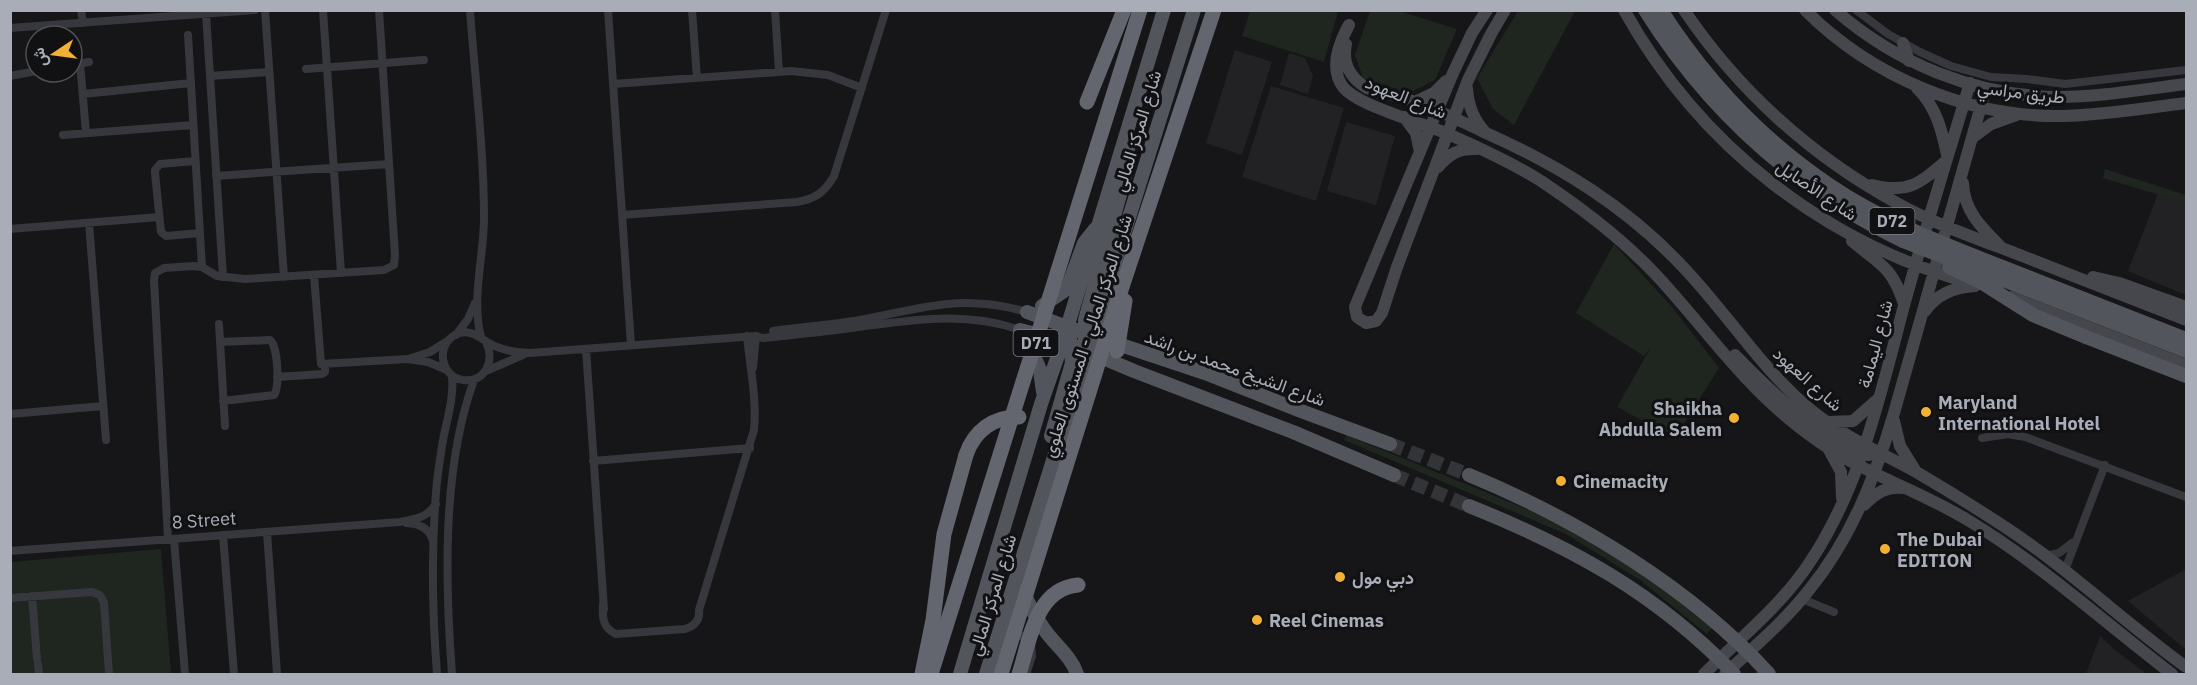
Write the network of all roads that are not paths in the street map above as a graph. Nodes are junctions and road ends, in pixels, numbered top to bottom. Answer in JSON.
{"nodes":[{"id":1,"x":81,"y":10,"type":"edge"},
{"id":2,"x":255,"y":10,"type":"edge"},
{"id":3,"x":265,"y":10,"type":"edge"},
{"id":4,"x":323,"y":10,"type":"edge"},
{"id":5,"x":379,"y":10,"type":"edge"},
{"id":6,"x":470,"y":10,"type":"edge"},
{"id":7,"x":608,"y":10,"type":"edge"},
{"id":8,"x":692,"y":10,"type":"edge"},
{"id":9,"x":775,"y":10,"type":"edge"},
{"id":10,"x":886,"y":10,"type":"edge"},
{"id":11,"x":1124,"y":10,"type":"edge"},
{"id":12,"x":1140,"y":10,"type":"edge"},
{"id":13,"x":1194,"y":10,"type":"edge"},
{"id":14,"x":1214,"y":10,"type":"edge"},
{"id":15,"x":1505,"y":10,"type":"edge"},
{"id":16,"x":1645,"y":10,"type":"edge"},
{"id":17,"x":1661,"y":10,"type":"edge"},
{"id":18,"x":1684,"y":10,"type":"edge"},
{"id":19,"x":1805,"y":10,"type":"edge"},
{"id":20,"x":1835,"y":10,"type":"edge"},
{"id":21,"x":1856,"y":10,"type":"edge"},
{"id":22,"x":1164,"y":11,"type":"edge"},
{"id":23,"x":226,"y":12,"type":"edge"},
{"id":24,"x":1624,"y":12,"type":"edge"},
{"id":25,"x":206,"y":14,"type":"junction"},
{"id":26,"x":1484,"y":14,"type":"edge"},
{"id":27,"x":83,"y":23,"type":"junction"},
{"id":28,"x":10,"y":28,"type":"edge"},
{"id":29,"x":188,"y":35,"type":"dead end"},
{"id":30,"x":1903,"y":43,"type":"junction"},
{"id":31,"x":424,"y":60,"type":"dead end"},
{"id":32,"x":1909,"y":61,"type":"junction"},
{"id":33,"x":382,"y":63,"type":"junction"},
{"id":34,"x":327,"y":67,"type":"junction"},
{"id":35,"x":306,"y":69,"type":"dead end"},
{"id":36,"x":2187,"y":70,"type":"edge"},
{"id":37,"x":269,"y":72,"type":"junction"},
{"id":38,"x":779,"y":72,"type":"junction"},
{"id":39,"x":1453,"y":74,"type":"junction"},
{"id":40,"x":210,"y":76,"type":"junction"},
{"id":41,"x":2132,"y":77,"type":"junction"},
{"id":42,"x":697,"y":78,"type":"junction"},
{"id":43,"x":1468,"y":80,"type":"junction"},
{"id":44,"x":191,"y":83,"type":"junction"},
{"id":45,"x":1911,"y":83,"type":"junction"},
{"id":46,"x":1970,"y":83,"type":"junction"},
{"id":47,"x":81,"y":84,"type":"edge"},
{"id":48,"x":613,"y":84,"type":"junction"},
{"id":49,"x":2187,"y":84,"type":"edge"},
{"id":50,"x":862,"y":88,"type":"junction"},
{"id":51,"x":1986,"y":88,"type":"junction"},
{"id":52,"x":2134,"y":90,"type":"junction"},
{"id":53,"x":82,"y":94,"type":"junction"},
{"id":54,"x":1087,"y":102,"type":"dead end"},
{"id":55,"x":1415,"y":102,"type":"junction"},
{"id":56,"x":1964,"y":103,"type":"junction"},
{"id":57,"x":2187,"y":103,"type":"edge"},
{"id":58,"x":1981,"y":107,"type":"junction"},
{"id":59,"x":2022,"y":113,"type":"junction"},
{"id":60,"x":1445,"y":114,"type":"junction"},
{"id":61,"x":1403,"y":116,"type":"junction"},
{"id":62,"x":193,"y":125,"type":"junction"},
{"id":63,"x":1431,"y":127,"type":"junction"},
{"id":64,"x":1128,"y":130,"type":"junction"},
{"id":65,"x":1485,"y":132,"type":"junction"},
{"id":66,"x":86,"y":133,"type":"junction"},
{"id":67,"x":1448,"y":133,"type":"junction"},
{"id":68,"x":63,"y":135,"type":"dead end"},
{"id":69,"x":1972,"y":138,"type":"junction"},
{"id":70,"x":1469,"y":144,"type":"junction"},
{"id":71,"x":1482,"y":149,"type":"junction"},
{"id":72,"x":1420,"y":154,"type":"junction"},
{"id":73,"x":1946,"y":159,"type":"junction"},
{"id":74,"x":195,"y":161,"type":"junction"},
{"id":75,"x":389,"y":164,"type":"junction"},
{"id":76,"x":1556,"y":166,"type":"junction"},
{"id":77,"x":334,"y":167,"type":"junction"},
{"id":78,"x":276,"y":172,"type":"junction"},
{"id":79,"x":1963,"y":172,"type":"junction"},
{"id":80,"x":1431,"y":175,"type":"junction"},
{"id":81,"x":216,"y":177,"type":"junction"},
{"id":82,"x":1862,"y":182,"type":"junction"},
{"id":83,"x":622,"y":215,"type":"junction"},
{"id":84,"x":159,"y":217,"type":"junction"},
{"id":85,"x":1929,"y":219,"type":"junction"},
{"id":86,"x":89,"y":223,"type":"junction"},
{"id":87,"x":1099,"y":226,"type":"junction"},
{"id":88,"x":1947,"y":226,"type":"junction"},
{"id":89,"x":10,"y":229,"type":"edge"},
{"id":90,"x":1842,"y":231,"type":"junction"},
{"id":91,"x":200,"y":233,"type":"junction"},
{"id":92,"x":1903,"y":241,"type":"junction"},
{"id":93,"x":2002,"y":248,"type":"junction"},
{"id":94,"x":1915,"y":265,"type":"junction"},
{"id":95,"x":202,"y":267,"type":"junction"},
{"id":96,"x":341,"y":273,"type":"junction"},
{"id":97,"x":1935,"y":273,"type":"junction"},
{"id":98,"x":2065,"y":273,"type":"junction"},
{"id":99,"x":314,"y":275,"type":"junction"},
{"id":100,"x":223,"y":277,"type":"junction"},
{"id":101,"x":284,"y":277,"type":"junction"},
{"id":102,"x":1123,"y":284,"type":"junction"},
{"id":103,"x":1982,"y":285,"type":"junction"},
{"id":104,"x":1108,"y":287,"type":"junction"},
{"id":105,"x":477,"y":300,"type":"junction"},
{"id":106,"x":1904,"y":305,"type":"junction"},
{"id":107,"x":2187,"y":307,"type":"edge"},
{"id":108,"x":1027,"y":312,"type":"junction"},
{"id":109,"x":1923,"y":314,"type":"junction"},
{"id":110,"x":2187,"y":320,"type":"edge"},
{"id":111,"x":219,"y":324,"type":"dead end"},
{"id":112,"x":1089,"y":328,"type":"junction"},
{"id":113,"x":1703,"y":329,"type":"junction"},
{"id":114,"x":1020,"y":330,"type":"junction"},
{"id":115,"x":751,"y":336,"type":"junction"},
{"id":116,"x":452,"y":337,"type":"junction"},
{"id":117,"x":1067,"y":338,"type":"junction"},
{"id":118,"x":2187,"y":339,"type":"edge"},
{"id":119,"x":484,"y":340,"type":"junction"},
{"id":120,"x":220,"y":342,"type":"junction"},
{"id":121,"x":632,"y":345,"type":"junction"},
{"id":122,"x":586,"y":349,"type":"junction"},
{"id":123,"x":1137,"y":350,"type":"junction"},
{"id":124,"x":1087,"y":351,"type":"junction"},
{"id":125,"x":1117,"y":351,"type":"dead end"},
{"id":126,"x":2187,"y":351,"type":"edge"},
{"id":127,"x":530,"y":353,"type":"junction"},
{"id":128,"x":408,"y":359,"type":"junction"},
{"id":129,"x":1056,"y":361,"type":"junction"},
{"id":130,"x":1072,"y":363,"type":"junction"},
{"id":131,"x":325,"y":365,"type":"junction"},
{"id":132,"x":2187,"y":365,"type":"edge"},
{"id":133,"x":486,"y":371,"type":"junction"},
{"id":134,"x":1134,"y":371,"type":"junction"},
{"id":135,"x":449,"y":373,"type":"junction"},
{"id":136,"x":2187,"y":376,"type":"edge"},
{"id":137,"x":277,"y":377,"type":"junction"},
{"id":138,"x":474,"y":380,"type":"junction"},
{"id":139,"x":1879,"y":399,"type":"junction"},
{"id":140,"x":224,"y":401,"type":"junction"},
{"id":141,"x":1041,"y":404,"type":"junction"},
{"id":142,"x":104,"y":406,"type":"junction"},
{"id":143,"x":1069,"y":409,"type":"junction"},
{"id":144,"x":1894,"y":413,"type":"junction"},
{"id":145,"x":10,"y":414,"type":"edge"},
{"id":146,"x":1022,"y":417,"type":"dead end"},
{"id":147,"x":1330,"y":422,"type":"junction"},
{"id":148,"x":1826,"y":422,"type":"junction"},
{"id":149,"x":225,"y":426,"type":"dead end"},
{"id":150,"x":1982,"y":438,"type":"dead end"},
{"id":151,"x":106,"y":440,"type":"dead end"},
{"id":152,"x":1320,"y":444,"type":"junction"},
{"id":153,"x":1390,"y":444,"type":"tunnel mouth"},
{"id":154,"x":1827,"y":447,"type":"junction"},
{"id":155,"x":750,"y":448,"type":"junction"},
{"id":156,"x":1882,"y":454,"type":"junction"},
{"id":157,"x":1862,"y":455,"type":"junction"},
{"id":158,"x":593,"y":461,"type":"junction"},
{"id":159,"x":2105,"y":465,"type":"junction"},
{"id":160,"x":1874,"y":473,"type":"junction"},
{"id":161,"x":1918,"y":473,"type":"junction"},
{"id":162,"x":1394,"y":475,"type":"tunnel mouth"},
{"id":163,"x":1469,"y":475,"type":"tunnel mouth"},
{"id":164,"x":1914,"y":490,"type":"junction"},
{"id":165,"x":2187,"y":497,"type":"edge"},
{"id":166,"x":436,"y":504,"type":"junction"},
{"id":167,"x":1841,"y":505,"type":"junction"},
{"id":168,"x":1469,"y":506,"type":"tunnel mouth"},
{"id":169,"x":1857,"y":512,"type":"junction"},
{"id":170,"x":400,"y":522,"type":"junction"},
{"id":171,"x":267,"y":532,"type":"junction"},
{"id":172,"x":223,"y":536,"type":"junction"},
{"id":173,"x":171,"y":539,"type":"junction"},
{"id":174,"x":2074,"y":540,"type":"junction"},
{"id":175,"x":433,"y":543,"type":"junction"},
{"id":176,"x":1025,"y":545,"type":"junction"},
{"id":177,"x":10,"y":551,"type":"edge"},
{"id":178,"x":2020,"y":554,"type":"junction"},
{"id":179,"x":2045,"y":555,"type":"junction"},
{"id":180,"x":1019,"y":565,"type":"junction"},
{"id":181,"x":2065,"y":570,"type":"junction"},
{"id":182,"x":1078,"y":585,"type":"dead end"},
{"id":183,"x":32,"y":596,"type":"junction"},
{"id":184,"x":1805,"y":596,"type":"junction"},
{"id":185,"x":10,"y":598,"type":"edge"},
{"id":186,"x":1834,"y":610,"type":"dead end"},
{"id":187,"x":1743,"y":648,"type":"junction"},
{"id":188,"x":1719,"y":660,"type":"junction"},
{"id":189,"x":2187,"y":667,"type":"edge"},
{"id":190,"x":992,"y":673,"type":"edge"},
{"id":191,"x":1730,"y":673,"type":"edge"},
{"id":192,"x":39,"y":675,"type":"edge"},
{"id":193,"x":110,"y":675,"type":"edge"},
{"id":194,"x":185,"y":675,"type":"edge"},
{"id":195,"x":234,"y":675,"type":"edge"},
{"id":196,"x":277,"y":675,"type":"edge"},
{"id":197,"x":437,"y":675,"type":"edge"},
{"id":198,"x":453,"y":675,"type":"edge"},
{"id":199,"x":922,"y":675,"type":"edge"},
{"id":200,"x":931,"y":675,"type":"edge"},
{"id":201,"x":960,"y":675,"type":"edge"},
{"id":202,"x":1019,"y":675,"type":"edge"},
{"id":203,"x":1026,"y":675,"type":"edge"},
{"id":204,"x":1077,"y":675,"type":"edge"},
{"id":205,"x":1704,"y":675,"type":"edge"},
{"id":206,"x":1769,"y":675,"type":"edge"},
{"id":207,"x":2172,"y":675,"type":"edge"}],
"edges":[{"from":1,"to":27,"type":"street"},
{"from":2,"to":23,"type":"street"},
{"from":3,"to":37,"type":"street"},
{"from":4,"to":34,"type":"street"},
{"from":5,"to":33,"type":"street"},
{"from":6,"to":105,"type":"street"},
{"from":7,"to":48,"type":"street"},
{"from":8,"to":42,"type":"street"},
{"from":9,"to":38,"type":"street"},
{"from":10,"to":50,"type":"street"},
{"from":11,"to":54,"type":"highway"},
{"from":12,"to":200,"type":"highway","number":"D71","bridge":true},
{"from":13,"to":104,"type":"main road","name":"شارع المركز المالي"},
{"from":14,"to":102,"type":"highway","name":"شارع المركز المالي - المستوى العلوي","bridge":true},
{"from":15,"to":43,"type":"street"},
{"from":16,"to":92,"type":"main road","name":"شارع الأصايل","number":"D72"},
{"from":17,"to":118,"type":"main road","name":"شارع الأصايل","number":"D72","bridge":true},
{"from":18,"to":82,"type":"street","name":"شارع الأصايل"},
{"from":19,"to":45,"type":"street","name":"طريق مراسي"},
{"from":20,"to":32,"type":"street","name":"طريق مراسي"},
{"from":21,"to":30,"type":"street"},
{"from":22,"to":64,"type":"main road","name":"شارع المركز المالي","number":"D71"},
{"from":23,"to":25,"type":"street"},
{"from":24,"to":90,"type":"street","name":"شارع الأصايل"},
{"from":25,"to":27,"type":"street"},
{"from":25,"to":40,"type":"street"},
{"from":26,"to":39,"type":"street"},
{"from":26,"to":60,"type":"street"},
{"from":27,"to":28,"type":"street"},
{"from":29,"to":44,"type":"street"},
{"from":30,"to":32,"type":"street"},
{"from":30,"to":41,"type":"street"},
{"from":31,"to":33,"type":"street"},
{"from":32,"to":46,"type":"street","name":"طريق مراسي"},
{"from":33,"to":34,"type":"street"},
{"from":33,"to":75,"type":"street"},
{"from":34,"to":35,"type":"street"},
{"from":34,"to":77,"type":"street"},
{"from":36,"to":41,"type":"street"},
{"from":37,"to":40,"type":"street"},
{"from":37,"to":78,"type":"street"},
{"from":38,"to":42,"type":"street"},
{"from":38,"to":50,"type":"street"},
{"from":39,"to":55,"type":"street"},
{"from":39,"to":60,"type":"street"},
{"from":40,"to":81,"type":"street"},
{"from":41,"to":52,"type":"street"},
{"from":42,"to":48,"type":"street"},
{"from":43,"to":60,"type":"street"},
{"from":43,"to":65,"type":"street"},
{"from":44,"to":53,"type":"street"},
{"from":44,"to":62,"type":"street"},
{"from":45,"to":56,"type":"street","name":"طريق مراسي"},
{"from":45,"to":73,"type":"street"},
{"from":46,"to":51,"type":"street","name":"طريق مراسي"},
{"from":46,"to":56,"type":"street","name":"شارع اليمامة"},
{"from":47,"to":53,"type":"street"},
{"from":48,"to":83,"type":"street"},
{"from":49,"to":52,"type":"street","name":"طريق مراسي"},
{"from":50,"to":83,"type":"street"},
{"from":51,"to":52,"type":"street","name":"طريق مراسي"},
{"from":51,"to":58,"type":"street","name":"شارع اليمامة"},
{"from":53,"to":66,"type":"street"},
{"from":55,"to":60,"type":"street","name":"شارع العهود"},
{"from":55,"to":61,"type":"street","name":"شارع العهود"},
{"from":56,"to":58,"type":"street","name":"طريق مراسي"},
{"from":56,"to":73,"type":"street","name":"شارع اليمامة"},
{"from":57,"to":59,"type":"street","name":"طريق مراسي"},
{"from":58,"to":59,"type":"street","name":"طريق مراسي"},
{"from":58,"to":69,"type":"street","name":"شارع اليمامة"},
{"from":59,"to":69,"type":"street"},
{"from":60,"to":63,"type":"street"},
{"from":60,"to":65,"type":"street","name":"شارع العهود"},
{"from":60,"to":67,"type":"street"},
{"from":61,"to":63,"type":"street","name":"شارع العهود"},
{"from":61,"to":72,"type":"street"},
{"from":62,"to":66,"type":"street"},
{"from":62,"to":74,"type":"street"},
{"from":63,"to":67,"type":"street","name":"شارع العهود"},
{"from":63,"to":72,"type":"street"},
{"from":64,"to":87,"type":"main road","name":"شارع المركز المالي","number":"D71"},
{"from":64,"to":112,"type":"main road"},
{"from":65,"to":76,"type":"street","name":"شارع العهود"},
{"from":66,"to":68,"type":"street"},
{"from":67,"to":70,"type":"street","name":"شارع العهود"},
{"from":67,"to":80,"type":"street"},
{"from":69,"to":79,"type":"street","name":"شارع اليمامة"},
{"from":70,"to":71,"type":"street","name":"شارع العهود"},
{"from":70,"to":76,"type":"street"},
{"from":71,"to":80,"type":"street"},
{"from":71,"to":113,"type":"street","name":"شارع العهود"},
{"from":72,"to":80,"type":"street"},
{"from":73,"to":82,"type":"street"},
{"from":73,"to":85,"type":"street","name":"شارع اليمامة"},
{"from":74,"to":84,"type":"street"},
{"from":74,"to":91,"type":"street"},
{"from":75,"to":77,"type":"street"},
{"from":75,"to":96,"type":"street"},
{"from":76,"to":148,"type":"street","name":"شارع العهود"},
{"from":77,"to":78,"type":"street"},
{"from":77,"to":96,"type":"street"},
{"from":78,"to":81,"type":"street"},
{"from":78,"to":101,"type":"street"},
{"from":79,"to":88,"type":"street","name":"شارع اليمامة"},
{"from":79,"to":93,"type":"street"},
{"from":81,"to":100,"type":"street"},
{"from":82,"to":85,"type":"street","name":"شارع الأصايل"},
{"from":83,"to":121,"type":"street"},
{"from":84,"to":86,"type":"street"},
{"from":84,"to":91,"type":"street"},
{"from":85,"to":88,"type":"street","name":"شارع الأصايل"},
{"from":85,"to":94,"type":"street","name":"شارع اليمامة"},
{"from":86,"to":89,"type":"street"},
{"from":86,"to":142,"type":"street"},
{"from":87,"to":108,"type":"main road"},
{"from":87,"to":117,"type":"main road","name":"شارع المركز المالي","number":"D71"},
{"from":88,"to":93,"type":"street","name":"شارع الأصايل"},
{"from":88,"to":97,"type":"street","name":"شارع اليمامة"},
{"from":90,"to":94,"type":"street","name":"شارع الأصايل"},
{"from":90,"to":106,"type":"street"},
{"from":91,"to":95,"type":"street"},
{"from":92,"to":126,"type":"main road","name":"شارع الأصايل","number":"D72","bridge":true},
{"from":92,"to":136,"type":"main road","bridge":true},
{"from":93,"to":98,"type":"street","name":"شارع الأصايل"},
{"from":94,"to":97,"type":"street","name":"شارع الأصايل"},
{"from":94,"to":106,"type":"street","name":"شارع اليمامة"},
{"from":95,"to":100,"type":"street"},
{"from":95,"to":173,"type":"street"},
{"from":96,"to":99,"type":"street"},
{"from":97,"to":103,"type":"street","name":"شارع الأصايل"},
{"from":97,"to":109,"type":"street","name":"شارع اليمامة"},
{"from":98,"to":107,"type":"street"},
{"from":98,"to":110,"type":"street","name":"شارع الأصايل"},
{"from":99,"to":101,"type":"street"},
{"from":99,"to":131,"type":"street"},
{"from":100,"to":101,"type":"street"},
{"from":102,"to":125,"type":"highway","bridge":true},
{"from":102,"to":190,"type":"highway","name":"شارع المركز المالي - المستوى العلوي","bridge":true},
{"from":103,"to":109,"type":"street"},
{"from":103,"to":132,"type":"street","name":"شارع الأصايل"},
{"from":104,"to":112,"type":"main road","name":"شارع المركز المالي"},
{"from":104,"to":123,"type":"main road"},
{"from":105,"to":116,"type":"street"},
{"from":105,"to":119,"type":"street"},
{"from":106,"to":139,"type":"street","name":"شارع اليمامة"},
{"from":108,"to":115,"type":"street"},
{"from":108,"to":117,"type":"main road"},
{"from":109,"to":144,"type":"street","name":"شارع اليمامة"},
{"from":111,"to":120,"type":"street"},
{"from":112,"to":117,"type":"main road","name":"شارع الشيخ محمد بن راشد"},
{"from":112,"to":123,"type":"main road","name":"شارع الشيخ محمد بن راشد"},
{"from":112,"to":124,"type":"main road"},
{"from":113,"to":154,"type":"street","name":"شارع العهود"},
{"from":113,"to":157,"type":"street"},
{"from":114,"to":115,"type":"street"},
{"from":114,"to":117,"type":"main road"},
{"from":114,"to":141,"type":"main road"},
{"from":115,"to":121,"type":"street"},
{"from":115,"to":155,"type":"street"},
{"from":116,"to":119,"type":"street"},
{"from":116,"to":128,"type":"street"},
{"from":116,"to":135,"type":"street"},
{"from":117,"to":124,"type":"main road","name":"شارع الشيخ محمد بن راشد"},
{"from":117,"to":129,"type":"main road","name":"شارع المركز المالي","number":"D71"},
{"from":117,"to":130,"type":"main road"},
{"from":119,"to":127,"type":"street"},
{"from":119,"to":133,"type":"street"},
{"from":120,"to":137,"type":"street"},
{"from":120,"to":140,"type":"street"},
{"from":121,"to":122,"type":"street"},
{"from":122,"to":127,"type":"street"},
{"from":122,"to":158,"type":"street"},
{"from":123,"to":147,"type":"main road","name":"شارع الشيخ محمد بن راشد"},
{"from":124,"to":134,"type":"main road","name":"شارع الشيخ محمد بن راشد"},
{"from":124,"to":143,"type":"main road","name":"شارع المركز المالي","number":"D71"},
{"from":127,"to":133,"type":"street"},
{"from":128,"to":131,"type":"street"},
{"from":128,"to":135,"type":"street"},
{"from":129,"to":130,"type":"main road"},
{"from":129,"to":141,"type":"main road","name":"شارع المركز المالي","number":"D71"},
{"from":130,"to":176,"type":"main road"},
{"from":131,"to":137,"type":"street"},
{"from":133,"to":138,"type":"street"},
{"from":134,"to":143,"type":"main road"},
{"from":134,"to":152,"type":"main road","name":"شارع الشيخ محمد بن راشد"},
{"from":135,"to":138,"type":"street"},
{"from":135,"to":166,"type":"street"},
{"from":137,"to":140,"type":"street"},
{"from":138,"to":198,"type":"street"},
{"from":139,"to":148,"type":"street"},
{"from":139,"to":157,"type":"street","name":"شارع اليمامة"},
{"from":140,"to":149,"type":"street"},
{"from":141,"to":201,"type":"main road","name":"شارع المركز المالي","number":"D71"},
{"from":142,"to":145,"type":"street"},
{"from":142,"to":151,"type":"street"},
{"from":143,"to":176,"type":"main road","name":"شارع المركز المالي","number":"D71"},
{"from":144,"to":156,"type":"street","name":"شارع اليمامة"},
{"from":144,"to":161,"type":"street"},
{"from":146,"to":199,"type":"highway","bridge":true},
{"from":147,"to":152,"type":"main road"},
{"from":147,"to":153,"type":"main road","name":"شارع الشيخ محمد بن راشد"},
{"from":148,"to":157,"type":"street","name":"شارع العهود"},
{"from":150,"to":159,"type":"street"},
{"from":152,"to":162,"type":"main road","name":"شارع الشيخ محمد بن راشد"},
{"from":154,"to":157,"type":"street","name":"شارع العهود"},
{"from":154,"to":167,"type":"street"},
{"from":155,"to":158,"type":"street"},
{"from":155,"to":158,"type":"street"},
{"from":156,"to":157,"type":"street","name":"شارع العهود"},
{"from":156,"to":160,"type":"street","name":"شارع اليمامة"},
{"from":156,"to":161,"type":"street","name":"شارع العهود"},
{"from":157,"to":160,"type":"street","name":"شارع العهود"},
{"from":157,"to":167,"type":"street","name":"شارع اليمامة"},
{"from":159,"to":165,"type":"street"},
{"from":159,"to":174,"type":"street"},
{"from":160,"to":164,"type":"street","name":"شارع العهود"},
{"from":160,"to":169,"type":"street","name":"شارع اليمامة"},
{"from":161,"to":179,"type":"street","name":"شارع العهود"},
{"from":163,"to":187,"type":"main road"},
{"from":164,"to":169,"type":"street"},
{"from":164,"to":178,"type":"street","name":"شارع العهود"},
{"from":166,"to":170,"type":"street"},
{"from":166,"to":175,"type":"street"},
{"from":167,"to":187,"type":"street","name":"شارع اليمامة"},
{"from":168,"to":188,"type":"main road"},
{"from":169,"to":184,"type":"street","name":"شارع اليمامة"},
{"from":170,"to":171,"type":"street","name":"8 Street"},
{"from":170,"to":175,"type":"street"},
{"from":171,"to":172,"type":"street","name":"8 Street"},
{"from":171,"to":196,"type":"street"},
{"from":172,"to":173,"type":"street","name":"8 Street"},
{"from":172,"to":195,"type":"street"},
{"from":173,"to":177,"type":"street","name":"8 Street"},
{"from":173,"to":194,"type":"street"},
{"from":174,"to":179,"type":"street"},
{"from":174,"to":181,"type":"street"},
{"from":175,"to":197,"type":"street"},
{"from":176,"to":180,"type":"main road","name":"شارع المركز المالي","number":"D71"},
{"from":178,"to":181,"type":"street"},
{"from":178,"to":207,"type":"street","name":"شارع العهود"},
{"from":179,"to":181,"type":"street","name":"شارع العهود"},
{"from":180,"to":190,"type":"main road","name":"شارع المركز المالي","number":"D71"},
{"from":180,"to":204,"type":"main road"},
{"from":181,"to":189,"type":"street","name":"شارع العهود"},
{"from":182,"to":202,"type":"highway","bridge":true},
{"from":183,"to":185,"type":"street"},
{"from":183,"to":192,"type":"street"},
{"from":183,"to":193,"type":"street"},
{"from":184,"to":186,"type":"street"},
{"from":184,"to":187,"type":"street","name":"شارع اليمامة"},
{"from":187,"to":188,"type":"street","name":"شارع اليمامة"},
{"from":187,"to":191,"type":"street","name":"شارع اليمامة"},
{"from":187,"to":206,"type":"main road"},
{"from":188,"to":191,"type":"main road"},
{"from":188,"to":205,"type":"street","name":"شارع اليمامة"},
{"from":190,"to":203,"type":"street"}]}
